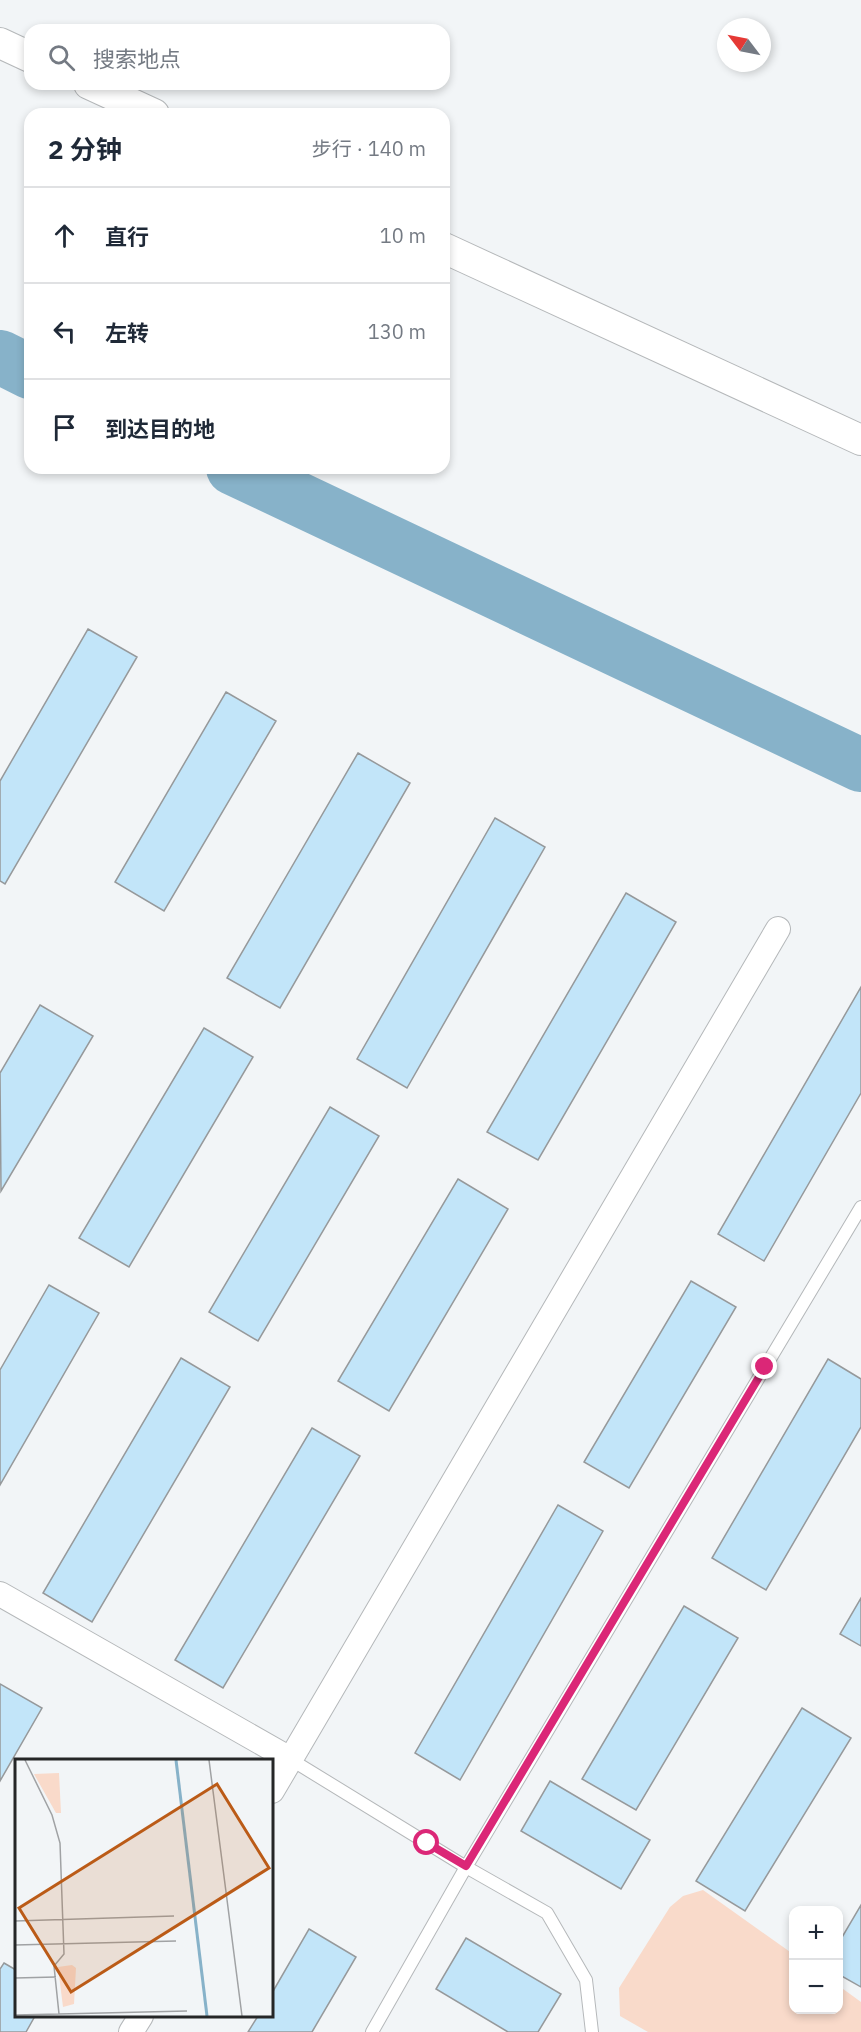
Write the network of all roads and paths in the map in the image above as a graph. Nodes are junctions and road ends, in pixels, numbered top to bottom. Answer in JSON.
{"nodes":[{"id":1,"x":0,"y":43,"type":"edge"},
{"id":2,"x":24,"y":54,"type":"edge"},
{"id":3,"x":102,"y":90,"type":"edge"},
{"id":4,"x":141,"y":108,"type":"edge"},
{"id":5,"x":450,"y":251,"type":"edge"},
{"id":6,"x":861,"y":440,"type":"edge"},
{"id":7,"x":778,"y":929,"type":"dead end"},
{"id":8,"x":861,"y":1207,"type":"edge"},
{"id":9,"x":0,"y":1594,"type":"edge"},
{"id":10,"x":290,"y":1759,"type":"junction"},
{"id":11,"x":273,"y":1789,"type":"edge"},
{"id":12,"x":466,"y":1866,"type":"junction"},
{"id":13,"x":140,"y":2017,"type":"edge"},
{"id":14,"x":131,"y":2032,"type":"edge"},
{"id":15,"x":372,"y":2032,"type":"edge"},
{"id":16,"x":592,"y":2032,"type":"edge"}],
"edges":[{"from":1,"to":2,"type":"street"},
{"from":3,"to":4,"type":"street"},
{"from":5,"to":6,"type":"street"},
{"from":7,"to":10,"type":"street"},
{"from":8,"to":12,"type":"lane"},
{"from":9,"to":10,"type":"street"},
{"from":10,"to":11,"type":"street"},
{"from":10,"to":12,"type":"lane"},
{"from":12,"to":15,"type":"lane"},
{"from":12,"to":16,"type":"lane"},
{"from":13,"to":14,"type":"street"}]}
